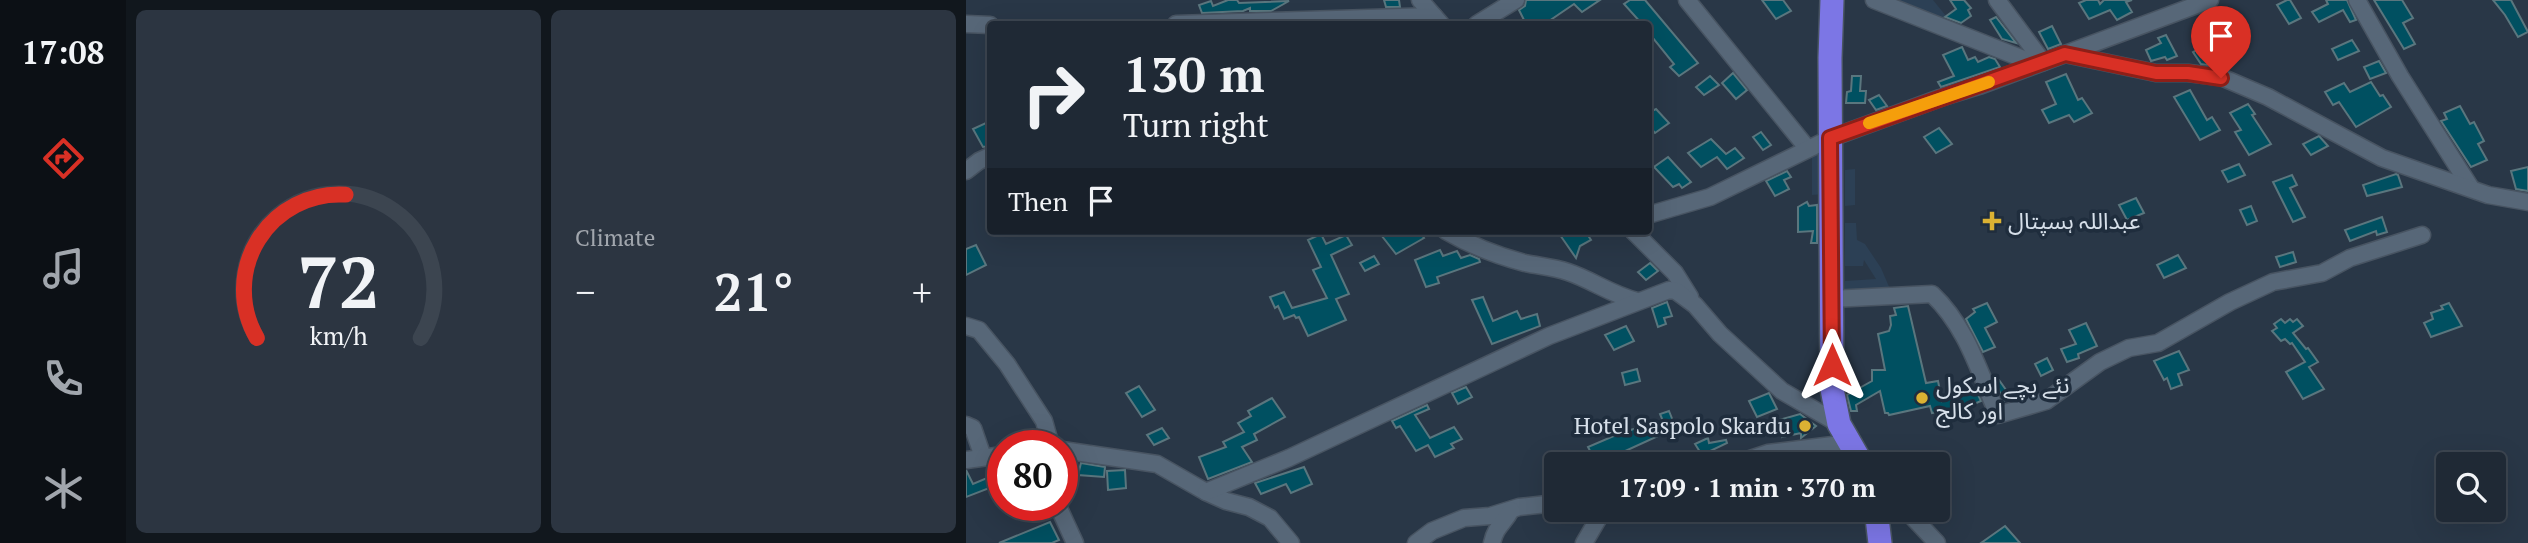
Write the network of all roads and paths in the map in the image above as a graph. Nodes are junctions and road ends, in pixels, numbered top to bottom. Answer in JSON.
{"nodes":[{"id":1,"x":1419,"y":0,"type":"edge"},
{"id":2,"x":1516,"y":0,"type":"edge"},
{"id":3,"x":1687,"y":0,"type":"edge"},
{"id":4,"x":1832,"y":0,"type":"edge"},
{"id":5,"x":1874,"y":0,"type":"edge"},
{"id":6,"x":1997,"y":0,"type":"edge"},
{"id":7,"x":2357,"y":0,"type":"edge"},
{"id":8,"x":2201,"y":2,"type":"edge"},
{"id":9,"x":1437,"y":20,"type":"edge"},
{"id":10,"x":1372,"y":21,"type":"edge"},
{"id":11,"x":1482,"y":21,"type":"edge"},
{"id":12,"x":966,"y":24,"type":"edge"},
{"id":13,"x":987,"y":26,"type":"edge"},
{"id":14,"x":2065,"y":54,"type":"junction"},
{"id":15,"x":2039,"y":63,"type":"junction"},
{"id":16,"x":1830,"y":138,"type":"junction"},
{"id":17,"x":1808,"y":149,"type":"junction"},
{"id":18,"x":987,"y":157,"type":"edge"},
{"id":19,"x":966,"y":171,"type":"edge"},
{"id":20,"x":2470,"y":188,"type":"junction"},
{"id":21,"x":2528,"y":202,"type":"edge"},
{"id":22,"x":1652,"y":214,"type":"edge"},
{"id":23,"x":2422,"y":234,"type":"dead end"},
{"id":24,"x":1454,"y":235,"type":"edge"},
{"id":25,"x":1637,"y":235,"type":"edge"},
{"id":26,"x":1831,"y":299,"type":"junction"},
{"id":27,"x":1637,"y":301,"type":"junction"},
{"id":28,"x":1695,"y":305,"type":"junction"},
{"id":29,"x":966,"y":326,"type":"edge"},
{"id":30,"x":966,"y":425,"type":"edge"},
{"id":31,"x":1047,"y":430,"type":"edge"},
{"id":32,"x":1844,"y":434,"type":"junction"},
{"id":33,"x":1078,"y":452,"type":"edge"},
{"id":34,"x":1772,"y":452,"type":"edge"},
{"id":35,"x":1855,"y":452,"type":"edge"},
{"id":36,"x":983,"y":457,"type":"junction"},
{"id":37,"x":987,"y":457,"type":"edge"},
{"id":38,"x":966,"y":460,"type":"edge"},
{"id":39,"x":1206,"y":492,"type":"junction"},
{"id":40,"x":1544,"y":505,"type":"edge"},
{"id":41,"x":1511,"y":509,"type":"junction"},
{"id":42,"x":1065,"y":521,"type":"edge"},
{"id":43,"x":1596,"y":522,"type":"edge"},
{"id":44,"x":1877,"y":522,"type":"edge"},
{"id":45,"x":1917,"y":522,"type":"edge"},
{"id":46,"x":1075,"y":543,"type":"edge"},
{"id":47,"x":1291,"y":543,"type":"edge"},
{"id":48,"x":1416,"y":543,"type":"edge"},
{"id":49,"x":1492,"y":543,"type":"edge"},
{"id":50,"x":1584,"y":543,"type":"edge"},
{"id":51,"x":1880,"y":543,"type":"edge"},
{"id":52,"x":1937,"y":543,"type":"edge"}],
"edges":[{"from":1,"to":9,"type":"street"},
{"from":2,"to":11,"type":"street"},
{"from":3,"to":17,"type":"street"},
{"from":4,"to":16,"type":"highway"},
{"from":5,"to":15,"type":"street"},
{"from":6,"to":15,"type":"street"},
{"from":7,"to":20,"type":"street"},
{"from":8,"to":14,"type":"street"},
{"from":9,"to":10,"type":"street"},
{"from":12,"to":13,"type":"street"},
{"from":14,"to":15,"type":"street"},
{"from":14,"to":20,"type":"street"},
{"from":15,"to":16,"type":"street"},
{"from":16,"to":17,"type":"street"},
{"from":16,"to":26,"type":"highway"},
{"from":17,"to":22,"type":"street"},
{"from":18,"to":19,"type":"street"},
{"from":20,"to":21,"type":"street"},
{"from":23,"to":26,"type":"street"},
{"from":24,"to":27,"type":"street"},
{"from":25,"to":28,"type":"street"},
{"from":26,"to":32,"type":"highway"},
{"from":27,"to":28,"type":"street"},
{"from":27,"to":39,"type":"street"},
{"from":28,"to":32,"type":"street"},
{"from":29,"to":31,"type":"street"},
{"from":30,"to":36,"type":"street"},
{"from":32,"to":34,"type":"street"},
{"from":32,"to":35,"type":"highway"},
{"from":33,"to":39,"type":"street"},
{"from":36,"to":37,"type":"street"},
{"from":36,"to":38,"type":"street"},
{"from":39,"to":47,"type":"street"},
{"from":40,"to":41,"type":"street"},
{"from":41,"to":48,"type":"street"},
{"from":41,"to":49,"type":"street"},
{"from":42,"to":46,"type":"street"},
{"from":43,"to":50,"type":"street"},
{"from":44,"to":51,"type":"highway"},
{"from":45,"to":52,"type":"street"}]}
